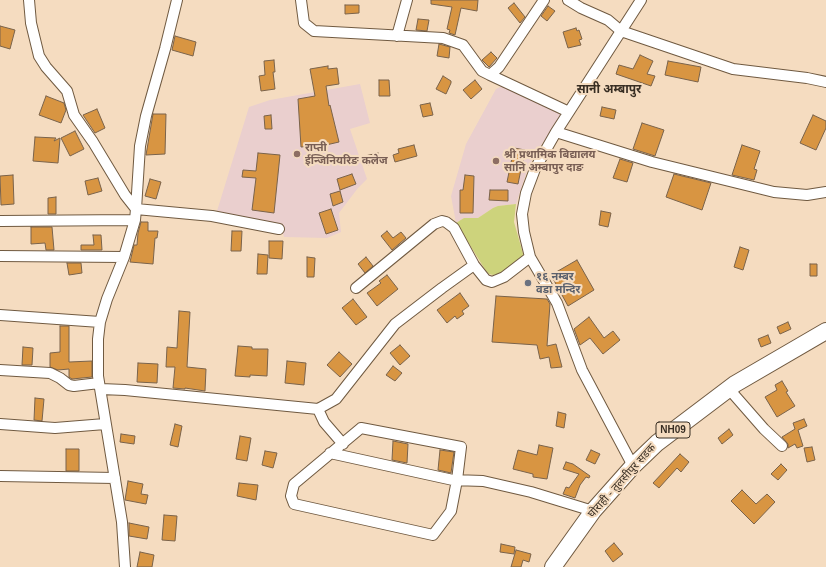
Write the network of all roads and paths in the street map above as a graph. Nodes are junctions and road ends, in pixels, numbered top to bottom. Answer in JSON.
{"nodes":[{"id":1,"x":29,"y":0,"type":"edge"},
{"id":2,"x":177,"y":0,"type":"edge"},
{"id":3,"x":301,"y":0,"type":"edge"},
{"id":4,"x":406,"y":0,"type":"edge"},
{"id":5,"x":544,"y":0,"type":"edge"},
{"id":6,"x":568,"y":0,"type":"edge"},
{"id":7,"x":641,"y":0,"type":"edge"},
{"id":8,"x":582,"y":4,"type":"edge"},
{"id":9,"x":621,"y":31,"type":"junction"},
{"id":10,"x":398,"y":36,"type":"junction"},
{"id":11,"x":490,"y":75,"type":"junction"},
{"id":12,"x":826,"y":82,"type":"edge"},
{"id":13,"x":569,"y":112,"type":"junction"},
{"id":14,"x":556,"y":132,"type":"junction"},
{"id":15,"x":826,"y":192,"type":"edge"},
{"id":16,"x":136,"y":215,"type":"junction"},
{"id":17,"x":0,"y":220,"type":"edge"},
{"id":18,"x":280,"y":228,"type":"dead end"},
{"id":19,"x":0,"y":256,"type":"edge"},
{"id":20,"x":124,"y":257,"type":"junction"},
{"id":21,"x":530,"y":257,"type":"junction"},
{"id":22,"x":474,"y":265,"type":"junction"},
{"id":23,"x":356,"y":288,"type":"dead end"},
{"id":24,"x":0,"y":315,"type":"edge"},
{"id":25,"x":100,"y":322,"type":"junction"},
{"id":26,"x":826,"y":331,"type":"edge"},
{"id":27,"x":0,"y":370,"type":"edge"},
{"id":28,"x":100,"y":386,"type":"junction"},
{"id":29,"x":729,"y":389,"type":"junction"},
{"id":30,"x":318,"y":409,"type":"junction"},
{"id":31,"x":0,"y":424,"type":"edge"},
{"id":32,"x":105,"y":424,"type":"junction"},
{"id":33,"x":343,"y":444,"type":"junction"},
{"id":34,"x":782,"y":446,"type":"dead end"},
{"id":35,"x":330,"y":453,"type":"junction"},
{"id":36,"x":633,"y":466,"type":"junction"},
{"id":37,"x":0,"y":476,"type":"edge"},
{"id":38,"x":115,"y":478,"type":"junction"},
{"id":39,"x":457,"y":480,"type":"junction"},
{"id":40,"x":593,"y":511,"type":"junction"},
{"id":41,"x":125,"y":567,"type":"edge"},
{"id":42,"x":553,"y":567,"type":"edge"}],
"edges":[{"from":1,"to":16,"type":"street"},
{"from":2,"to":16,"type":"street"},
{"from":3,"to":10,"type":"street"},
{"from":4,"to":10,"type":"street"},
{"from":5,"to":11,"type":"street"},
{"from":6,"to":8,"type":"street"},
{"from":7,"to":9,"type":"street"},
{"from":8,"to":9,"type":"street"},
{"from":9,"to":12,"type":"street"},
{"from":9,"to":13,"type":"street"},
{"from":10,"to":11,"type":"street"},
{"from":11,"to":13,"type":"street"},
{"from":13,"to":14,"type":"street"},
{"from":14,"to":15,"type":"street"},
{"from":14,"to":21,"type":"street"},
{"from":16,"to":17,"type":"street"},
{"from":16,"to":18,"type":"street"},
{"from":16,"to":20,"type":"street"},
{"from":19,"to":20,"type":"street"},
{"from":20,"to":25,"type":"street"},
{"from":21,"to":22,"type":"street"},
{"from":21,"to":36,"type":"street"},
{"from":22,"to":23,"type":"street"},
{"from":22,"to":30,"type":"street"},
{"from":24,"to":25,"type":"street"},
{"from":25,"to":28,"type":"street"},
{"from":26,"to":29,"type":"main road","name":"घोराही - तुलसीपुर सडक","number":"NH09"},
{"from":27,"to":28,"type":"street"},
{"from":28,"to":30,"type":"street"},
{"from":28,"to":32,"type":"street"},
{"from":29,"to":34,"type":"street"},
{"from":29,"to":36,"type":"main road","name":"घोराही - तुलसीपुर सडक","number":"NH09"},
{"from":30,"to":33,"type":"street"},
{"from":31,"to":32,"type":"street"},
{"from":32,"to":38,"type":"street"},
{"from":33,"to":35,"type":"street"},
{"from":33,"to":39,"type":"street"},
{"from":35,"to":39,"type":"street"},
{"from":35,"to":39,"type":"street"},
{"from":36,"to":40,"type":"main road","name":"घोराही - तुलसीपुर सडक","number":"NH09"},
{"from":37,"to":38,"type":"street"},
{"from":38,"to":41,"type":"street"},
{"from":39,"to":40,"type":"street"},
{"from":40,"to":42,"type":"main road","name":"घोराही - तुलसीपुर सडक","number":"NH09"}]}
